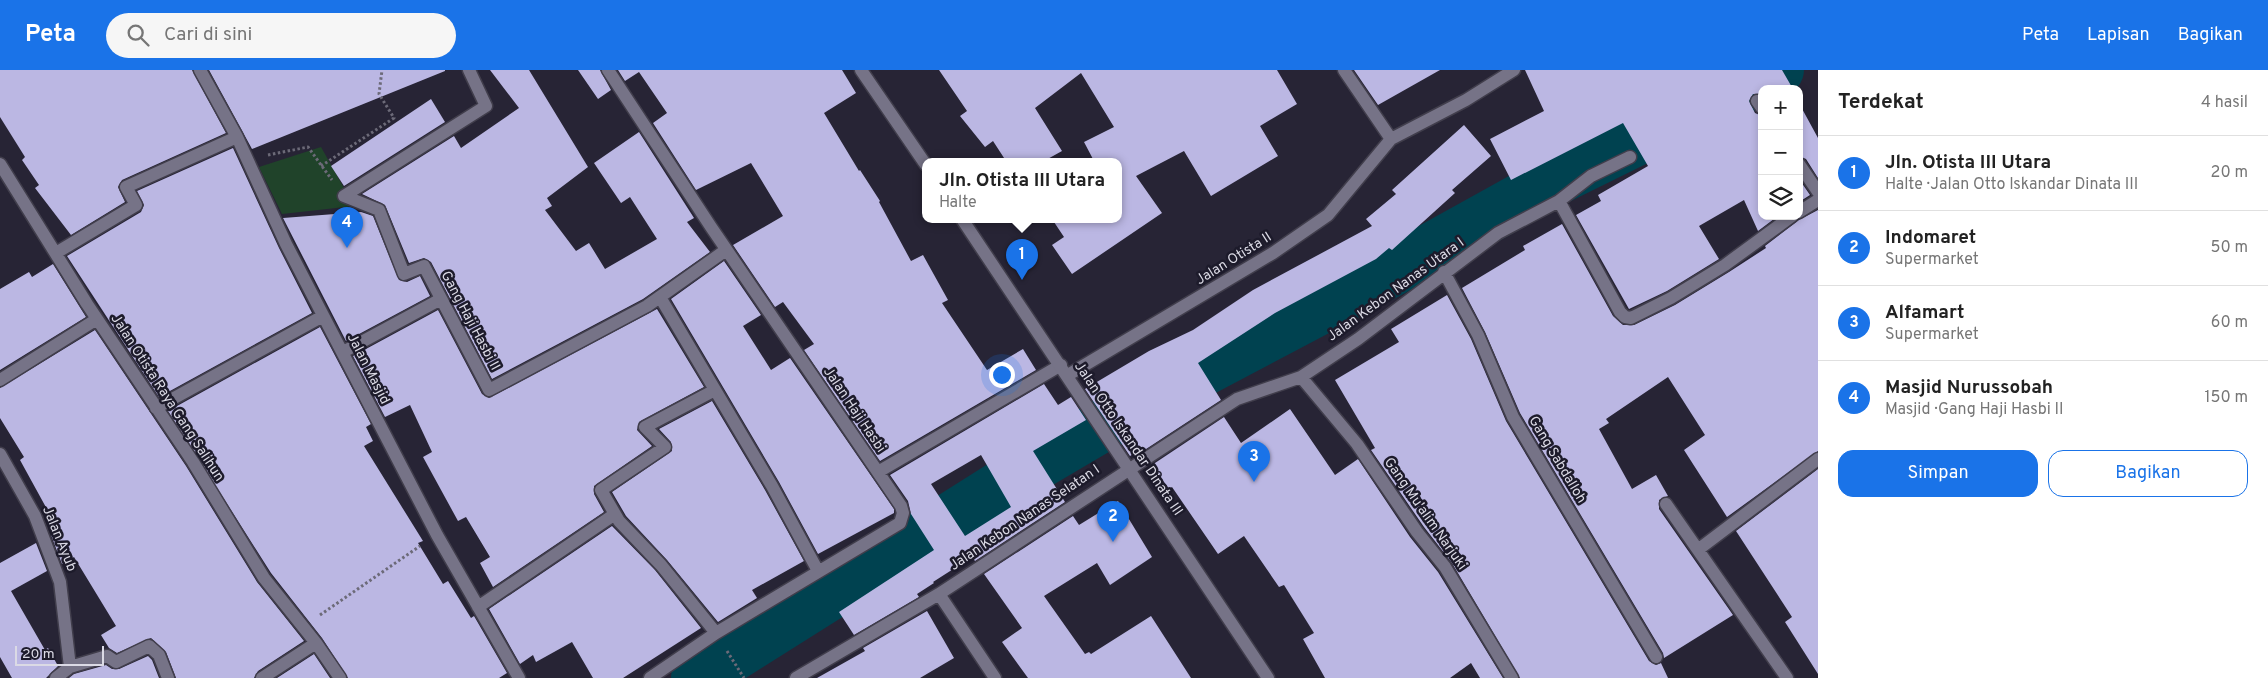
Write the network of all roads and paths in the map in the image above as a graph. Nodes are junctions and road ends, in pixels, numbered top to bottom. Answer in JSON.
{"nodes":[{"id":1,"x":200,"y":70,"type":"edge"},
{"id":2,"x":382,"y":70,"type":"edge"},
{"id":3,"x":469,"y":70,"type":"edge"},
{"id":4,"x":608,"y":70,"type":"edge"},
{"id":5,"x":861,"y":70,"type":"edge"},
{"id":6,"x":1344,"y":70,"type":"edge"},
{"id":7,"x":1514,"y":70,"type":"edge"},
{"id":8,"x":237,"y":137,"type":"junction"},
{"id":9,"x":1391,"y":139,"type":"junction"},
{"id":10,"x":1630,"y":157,"type":"dead end"},
{"id":11,"x":247,"y":158,"type":"junction"},
{"id":12,"x":922,"y":159,"type":"edge"},
{"id":13,"x":0,"y":164,"type":"edge"},
{"id":14,"x":321,"y":166,"type":"junction"},
{"id":15,"x":1803,"y":170,"type":"edge"},
{"id":16,"x":1818,"y":192,"type":"edge"},
{"id":17,"x":344,"y":196,"type":"junction"},
{"id":18,"x":1818,"y":200,"type":"edge"},
{"id":19,"x":1559,"y":201,"type":"junction"},
{"id":20,"x":1803,"y":209,"type":"edge"},
{"id":21,"x":1787,"y":220,"type":"edge"},
{"id":22,"x":965,"y":223,"type":"edge"},
{"id":23,"x":726,"y":250,"type":"junction"},
{"id":24,"x":56,"y":253,"type":"junction"},
{"id":25,"x":1444,"y":272,"type":"junction"},
{"id":26,"x":660,"y":297,"type":"junction"},
{"id":27,"x":441,"y":299,"type":"junction"},
{"id":28,"x":323,"y":316,"type":"junction"},
{"id":29,"x":97,"y":319,"type":"junction"},
{"id":30,"x":342,"y":352,"type":"junction"},
{"id":31,"x":1064,"y":370,"type":"junction"},
{"id":32,"x":1301,"y":377,"type":"junction"},
{"id":33,"x":0,"y":380,"type":"edge"},
{"id":34,"x":715,"y":390,"type":"junction"},
{"id":35,"x":156,"y":408,"type":"junction"},
{"id":36,"x":0,"y":454,"type":"edge"},
{"id":37,"x":1818,"y":459,"type":"edge"},
{"id":38,"x":1128,"y":468,"type":"junction"},
{"id":39,"x":878,"y":472,"type":"junction"},
{"id":40,"x":1666,"y":504,"type":"dead end"},
{"id":41,"x":615,"y":514,"type":"junction"},
{"id":42,"x":436,"y":535,"type":"junction"},
{"id":43,"x":1699,"y":549,"type":"junction"},
{"id":44,"x":818,"y":571,"type":"junction"},
{"id":45,"x":939,"y":594,"type":"junction"},
{"id":46,"x":478,"y":607,"type":"junction"},
{"id":47,"x":302,"y":627,"type":"junction"},
{"id":48,"x":716,"y":633,"type":"junction"},
{"id":49,"x":316,"y":643,"type":"junction"},
{"id":50,"x":723,"y":645,"type":"dead end"},
{"id":51,"x":1656,"y":657,"type":"dead end"},
{"id":52,"x":63,"y":674,"type":"edge"},
{"id":53,"x":168,"y":678,"type":"edge"},
{"id":54,"x":262,"y":678,"type":"edge"},
{"id":55,"x":340,"y":678,"type":"edge"},
{"id":56,"x":519,"y":678,"type":"edge"},
{"id":57,"x":650,"y":678,"type":"edge"},
{"id":58,"x":744,"y":678,"type":"edge"},
{"id":59,"x":796,"y":678,"type":"edge"},
{"id":60,"x":995,"y":678,"type":"edge"},
{"id":61,"x":1268,"y":678,"type":"edge"},
{"id":62,"x":1512,"y":678,"type":"edge"},
{"id":63,"x":1787,"y":678,"type":"edge"}],
"edges":[{"from":1,"to":8,"type":"street","name":"Jalan Masjid"},
{"from":2,"to":14,"type":"path"},
{"from":3,"to":17,"type":"street"},
{"from":4,"to":23,"type":"street","name":"Jalan Haji Hasbi"},
{"from":5,"to":12,"type":"street"},
{"from":6,"to":9,"type":"street"},
{"from":7,"to":9,"type":"street","name":"Jalan Otista II"},
{"from":8,"to":11,"type":"street","name":"Jalan Masjid"},
{"from":8,"to":24,"type":"street"},
{"from":9,"to":31,"type":"street","name":"Jalan Otista II"},
{"from":10,"to":19,"type":"street","name":"Jalan Kebon Nanas Utara I"},
{"from":11,"to":14,"type":"path"},
{"from":11,"to":28,"type":"street","name":"Jalan Masjid"},
{"from":13,"to":24,"type":"street","name":"Jalan Otista Raya Gang Salihun"},
{"from":14,"to":17,"type":"path"},
{"from":15,"to":16,"type":"street"},
{"from":17,"to":27,"type":"street","name":"Gang Haji Hasbi II"},
{"from":18,"to":20,"type":"street"},
{"from":19,"to":21,"type":"street"},
{"from":19,"to":25,"type":"street","name":"Jalan Kebon Nanas Utara I"},
{"from":22,"to":31,"type":"street","name":"Jalan Otto Iskandar Dinata III"},
{"from":23,"to":26,"type":"street","name":"Gang Haji Hasbi II"},
{"from":23,"to":39,"type":"street","name":"Jalan Haji Hasbi"},
{"from":24,"to":29,"type":"street","name":"Jalan Otista Raya Gang Salihun"},
{"from":25,"to":32,"type":"street","name":"Jalan Kebon Nanas Utara I"},
{"from":25,"to":51,"type":"street","name":"Gang Sabdalloh"},
{"from":26,"to":27,"type":"street","name":"Gang Haji Hasbi II"},
{"from":26,"to":34,"type":"street"},
{"from":27,"to":30,"type":"street"},
{"from":28,"to":30,"type":"street","name":"Jalan Masjid"},
{"from":28,"to":35,"type":"street"},
{"from":29,"to":33,"type":"street"},
{"from":29,"to":35,"type":"street","name":"Jalan Otista Raya Gang Salihun"},
{"from":30,"to":42,"type":"street","name":"Jalan Masjid"},
{"from":31,"to":38,"type":"street","name":"Jalan Otto Iskandar Dinata III"},
{"from":31,"to":39,"type":"street","name":"Jalan Otista II"},
{"from":32,"to":38,"type":"street","name":"Jalan Kebon Nanas Utara I"},
{"from":32,"to":62,"type":"street","name":"Gang Mu'alim Narjuki"},
{"from":34,"to":41,"type":"street"},
{"from":34,"to":44,"type":"street"},
{"from":35,"to":47,"type":"street","name":"Jalan Otista Raya Gang Salihun"},
{"from":36,"to":52,"type":"street","name":"Jalan Ayub"},
{"from":37,"to":43,"type":"street"},
{"from":38,"to":45,"type":"street","name":"Jalan Kebon Nanas Selatan I"},
{"from":38,"to":61,"type":"street","name":"Jalan Otto Iskandar Dinata III"},
{"from":39,"to":44,"type":"street","name":"Jalan Haji Hasbi"},
{"from":40,"to":43,"type":"street"},
{"from":41,"to":46,"type":"street"},
{"from":41,"to":48,"type":"street"},
{"from":42,"to":46,"type":"street","name":"Jalan Masjid"},
{"from":42,"to":47,"type":"path"},
{"from":43,"to":63,"type":"street"},
{"from":44,"to":48,"type":"street","name":"Jalan Haji Hasbi"},
{"from":45,"to":59,"type":"street","name":"Jalan Kebon Nanas Selatan I"},
{"from":45,"to":60,"type":"street"},
{"from":46,"to":56,"type":"street","name":"Jalan Masjid"},
{"from":47,"to":49,"type":"street","name":"Jalan Otista Raya Gang Salihun"},
{"from":48,"to":57,"type":"street","name":"Jalan Haji Hasbi"},
{"from":49,"to":54,"type":"street"},
{"from":49,"to":55,"type":"street","name":"Jalan Otista Raya Gang Salihun"},
{"from":50,"to":58,"type":"path"},
{"from":52,"to":53,"type":"street","name":"Jalan Ayub"}]}
